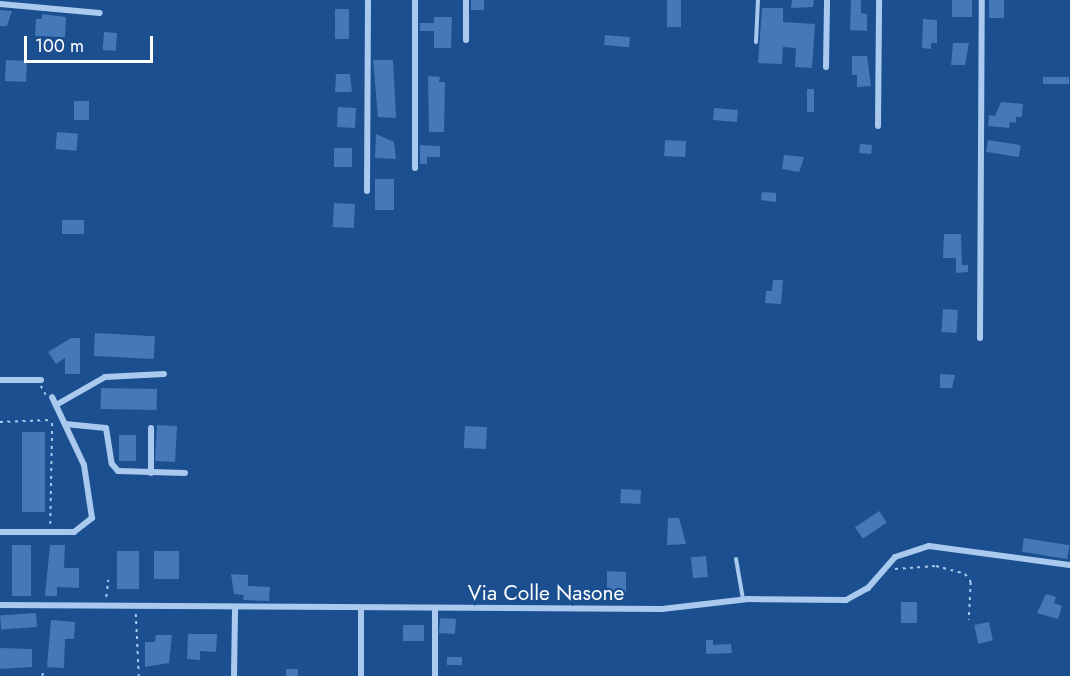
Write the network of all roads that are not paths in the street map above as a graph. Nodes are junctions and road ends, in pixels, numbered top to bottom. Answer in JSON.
{"nodes":[{"id":1,"x":368,"y":0,"type":"edge"},
{"id":2,"x":415,"y":0,"type":"edge"},
{"id":3,"x":466,"y":0,"type":"edge"},
{"id":4,"x":758,"y":0,"type":"edge"},
{"id":5,"x":827,"y":0,"type":"edge"},
{"id":6,"x":879,"y":0,"type":"edge"},
{"id":7,"x":982,"y":0,"type":"edge"},
{"id":8,"x":0,"y":4,"type":"edge"},
{"id":9,"x":100,"y":13,"type":"dead end"},
{"id":10,"x":466,"y":40,"type":"dead end"},
{"id":11,"x":756,"y":42,"type":"dead end"},
{"id":12,"x":826,"y":67,"type":"dead end"},
{"id":13,"x":878,"y":126,"type":"dead end"},
{"id":14,"x":415,"y":168,"type":"dead end"},
{"id":15,"x":367,"y":191,"type":"dead end"},
{"id":16,"x":980,"y":338,"type":"dead end"},
{"id":17,"x":164,"y":374,"type":"dead end"},
{"id":18,"x":0,"y":380,"type":"edge"},
{"id":19,"x":41,"y":380,"type":"road end"},
{"id":20,"x":52,"y":397,"type":"road end"},
{"id":21,"x":56,"y":405,"type":"junction"},
{"id":22,"x":64,"y":422,"type":"junction"},
{"id":23,"x":151,"y":428,"type":"dead end"},
{"id":24,"x":151,"y":472,"type":"junction"},
{"id":25,"x":184,"y":473,"type":"dead end"},
{"id":26,"x":0,"y":532,"type":"edge"},
{"id":27,"x":736,"y":559,"type":"dead end"},
{"id":28,"x":1070,"y":565,"type":"edge"},
{"id":29,"x":743,"y":599,"type":"junction"},
{"id":30,"x":0,"y":605,"type":"edge"},
{"id":31,"x":361,"y":608,"type":"junction"},
{"id":32,"x":235,"y":609,"type":"junction"},
{"id":33,"x":435,"y":609,"type":"junction"},
{"id":34,"x":234,"y":676,"type":"edge"},
{"id":35,"x":361,"y":676,"type":"edge"},
{"id":36,"x":435,"y":676,"type":"edge"}],
"edges":[{"from":1,"to":15,"type":"street"},
{"from":2,"to":14,"type":"street"},
{"from":3,"to":10,"type":"street"},
{"from":4,"to":11,"type":"lane"},
{"from":5,"to":12,"type":"street"},
{"from":6,"to":13,"type":"street"},
{"from":7,"to":16,"type":"street"},
{"from":8,"to":9,"type":"street"},
{"from":17,"to":21,"type":"street"},
{"from":18,"to":19,"type":"street"},
{"from":20,"to":21,"type":"street"},
{"from":21,"to":22,"type":"street"},
{"from":22,"to":24,"type":"street"},
{"from":22,"to":26,"type":"street"},
{"from":23,"to":24,"type":"street"},
{"from":24,"to":25,"type":"street"},
{"from":27,"to":29,"type":"lane"},
{"from":28,"to":29,"type":"street","name":"Via Colle Nasone"},
{"from":29,"to":33,"type":"street","name":"Via Colle Nasone"},
{"from":30,"to":32,"type":"street","name":"Via Colle Nasone"},
{"from":31,"to":32,"type":"street","name":"Via Colle Nasone"},
{"from":31,"to":33,"type":"street","name":"Via Colle Nasone"},
{"from":31,"to":35,"type":"street"},
{"from":32,"to":34,"type":"street"},
{"from":33,"to":36,"type":"street"}]}
